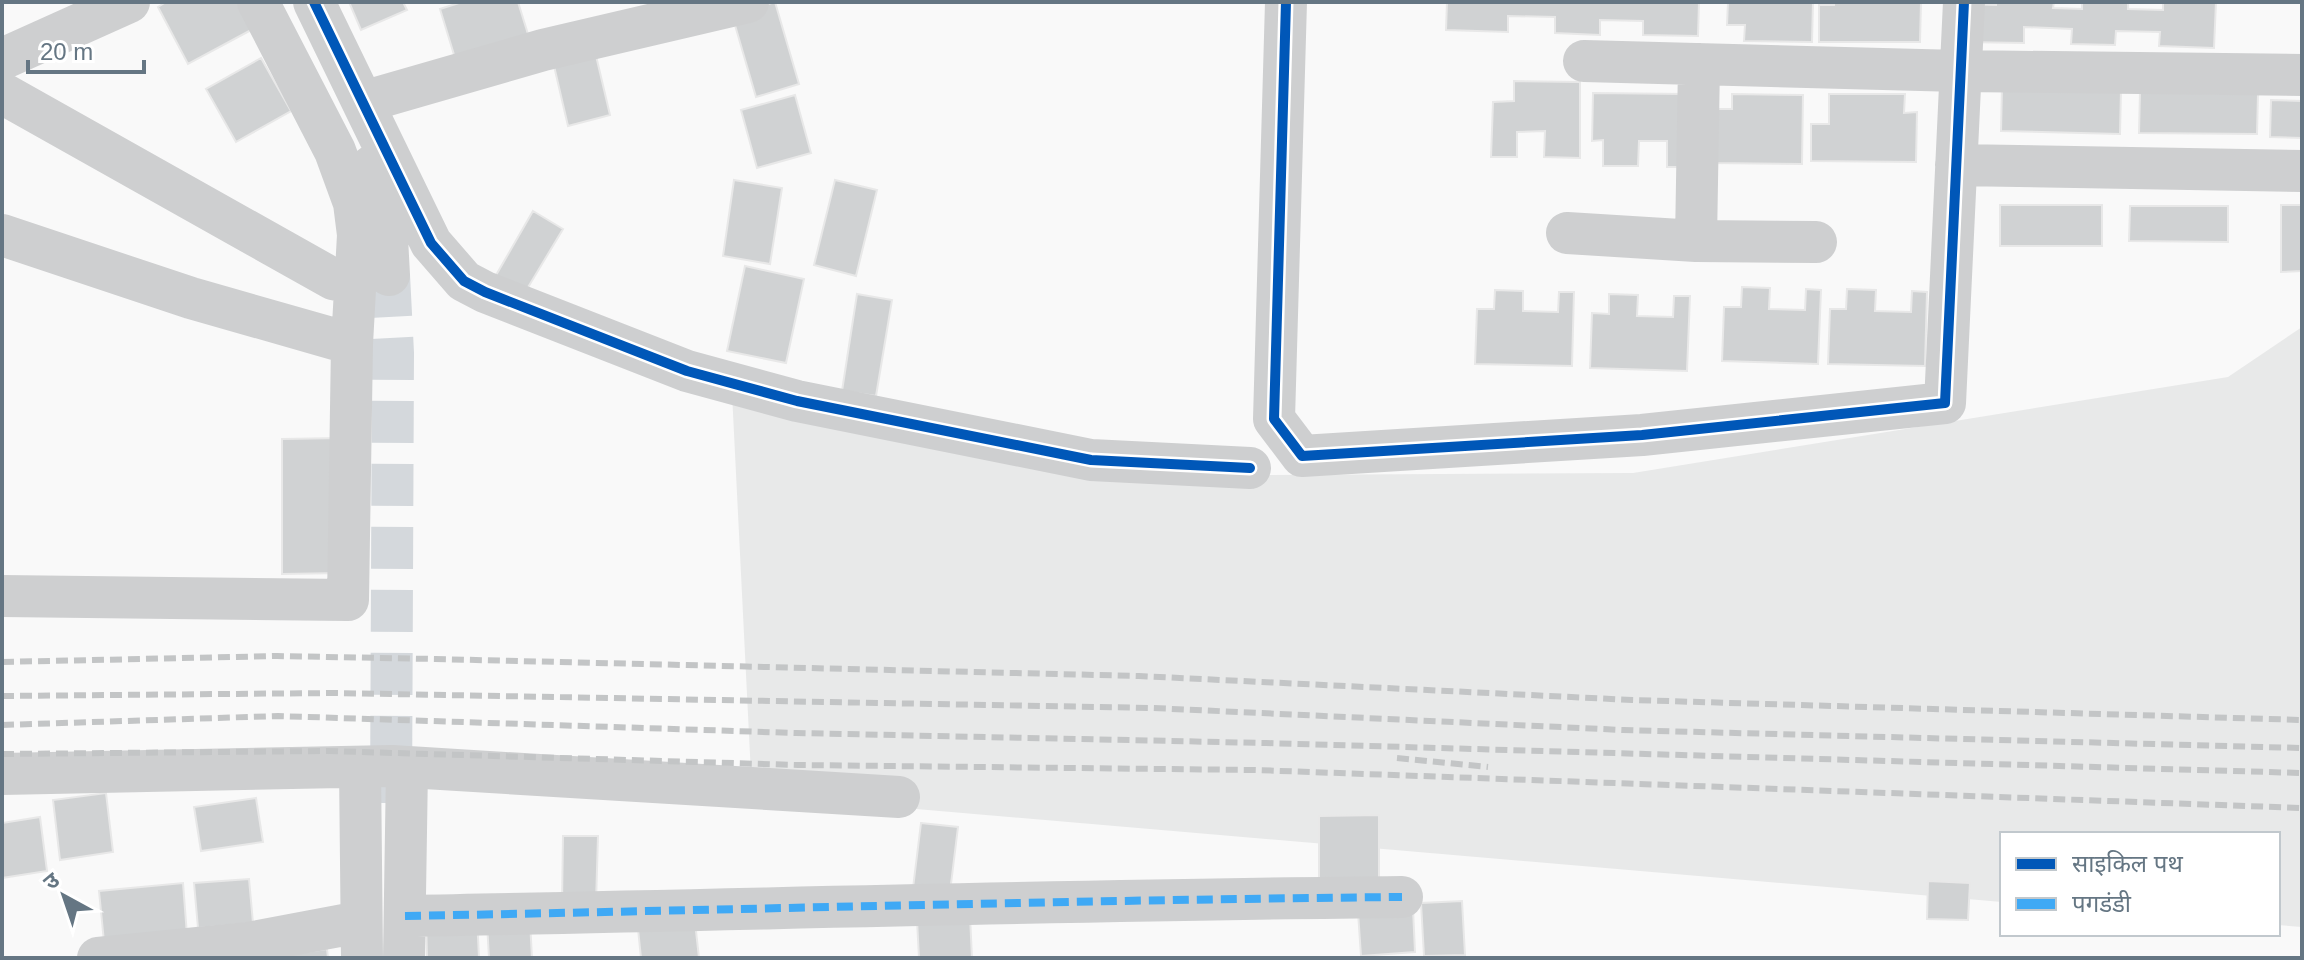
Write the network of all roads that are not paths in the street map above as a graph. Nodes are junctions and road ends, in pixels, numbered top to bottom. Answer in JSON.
{"nodes":[{"id":1,"x":258,"y":2,"type":"edge"},
{"id":2,"x":286,"y":2,"type":"edge"},
{"id":3,"x":314,"y":2,"type":"edge"},
{"id":4,"x":748,"y":2,"type":"edge"},
{"id":5,"x":1286,"y":2,"type":"edge"},
{"id":6,"x":1964,"y":2,"type":"edge"},
{"id":7,"x":126,"y":3,"type":"edge"},
{"id":8,"x":2,"y":59,"type":"edge"},
{"id":9,"x":1584,"y":61,"type":"dead end"},
{"id":10,"x":1699,"y":64,"type":"junction"},
{"id":11,"x":1959,"y":71,"type":"junction"},
{"id":12,"x":2302,"y":75,"type":"edge"},
{"id":13,"x":2,"y":93,"type":"edge"},
{"id":14,"x":363,"y":102,"type":"junction"},
{"id":15,"x":1956,"y":165,"type":"junction"},
{"id":16,"x":2302,"y":171,"type":"edge"},
{"id":17,"x":419,"y":223,"type":"junction"},
{"id":18,"x":1567,"y":233,"type":"dead end"},
{"id":19,"x":2,"y":235,"type":"edge"},
{"id":20,"x":1696,"y":241,"type":"junction"},
{"id":21,"x":1816,"y":242,"type":"dead end"},
{"id":22,"x":362,"y":302,"type":"junction"},
{"id":23,"x":1250,"y":468,"type":"dead end"},
{"id":24,"x":2,"y":596,"type":"edge"},
{"id":25,"x":360,"y":767,"type":"junction"},
{"id":26,"x":407,"y":768,"type":"junction"},
{"id":27,"x":2,"y":774,"type":"edge"},
{"id":28,"x":899,"y":797,"type":"dead end"},
{"id":29,"x":1402,"y":897,"type":"dead end"},
{"id":30,"x":379,"y":927,"type":"edge"},
{"id":31,"x":98,"y":958,"type":"edge"},
{"id":32,"x":389,"y":958,"type":"edge"},
{"id":33,"x":404,"y":958,"type":"edge"}],
"edges":[{"from":1,"to":22,"type":"street"},
{"from":2,"to":22,"type":"street"},
{"from":3,"to":14,"type":"street"},
{"from":4,"to":14,"type":"street"},
{"from":5,"to":15,"type":"street"},
{"from":6,"to":11,"type":"street"},
{"from":7,"to":8,"type":"street"},
{"from":9,"to":10,"type":"street"},
{"from":10,"to":11,"type":"street"},
{"from":10,"to":20,"type":"street"},
{"from":11,"to":12,"type":"street"},
{"from":11,"to":15,"type":"street"},
{"from":13,"to":22,"type":"street"},
{"from":14,"to":17,"type":"street"},
{"from":15,"to":16,"type":"street"},
{"from":17,"to":22,"type":"street"},
{"from":17,"to":23,"type":"street"},
{"from":18,"to":20,"type":"street"},
{"from":19,"to":22,"type":"street"},
{"from":20,"to":21,"type":"street"},
{"from":22,"to":24,"type":"street"},
{"from":25,"to":26,"type":"street"},
{"from":25,"to":27,"type":"street"},
{"from":25,"to":30,"type":"street"},
{"from":26,"to":28,"type":"street"},
{"from":26,"to":30,"type":"street"},
{"from":29,"to":30,"type":"street"},
{"from":30,"to":31,"type":"street"},
{"from":30,"to":32,"type":"street"},
{"from":30,"to":33,"type":"street"}]}
